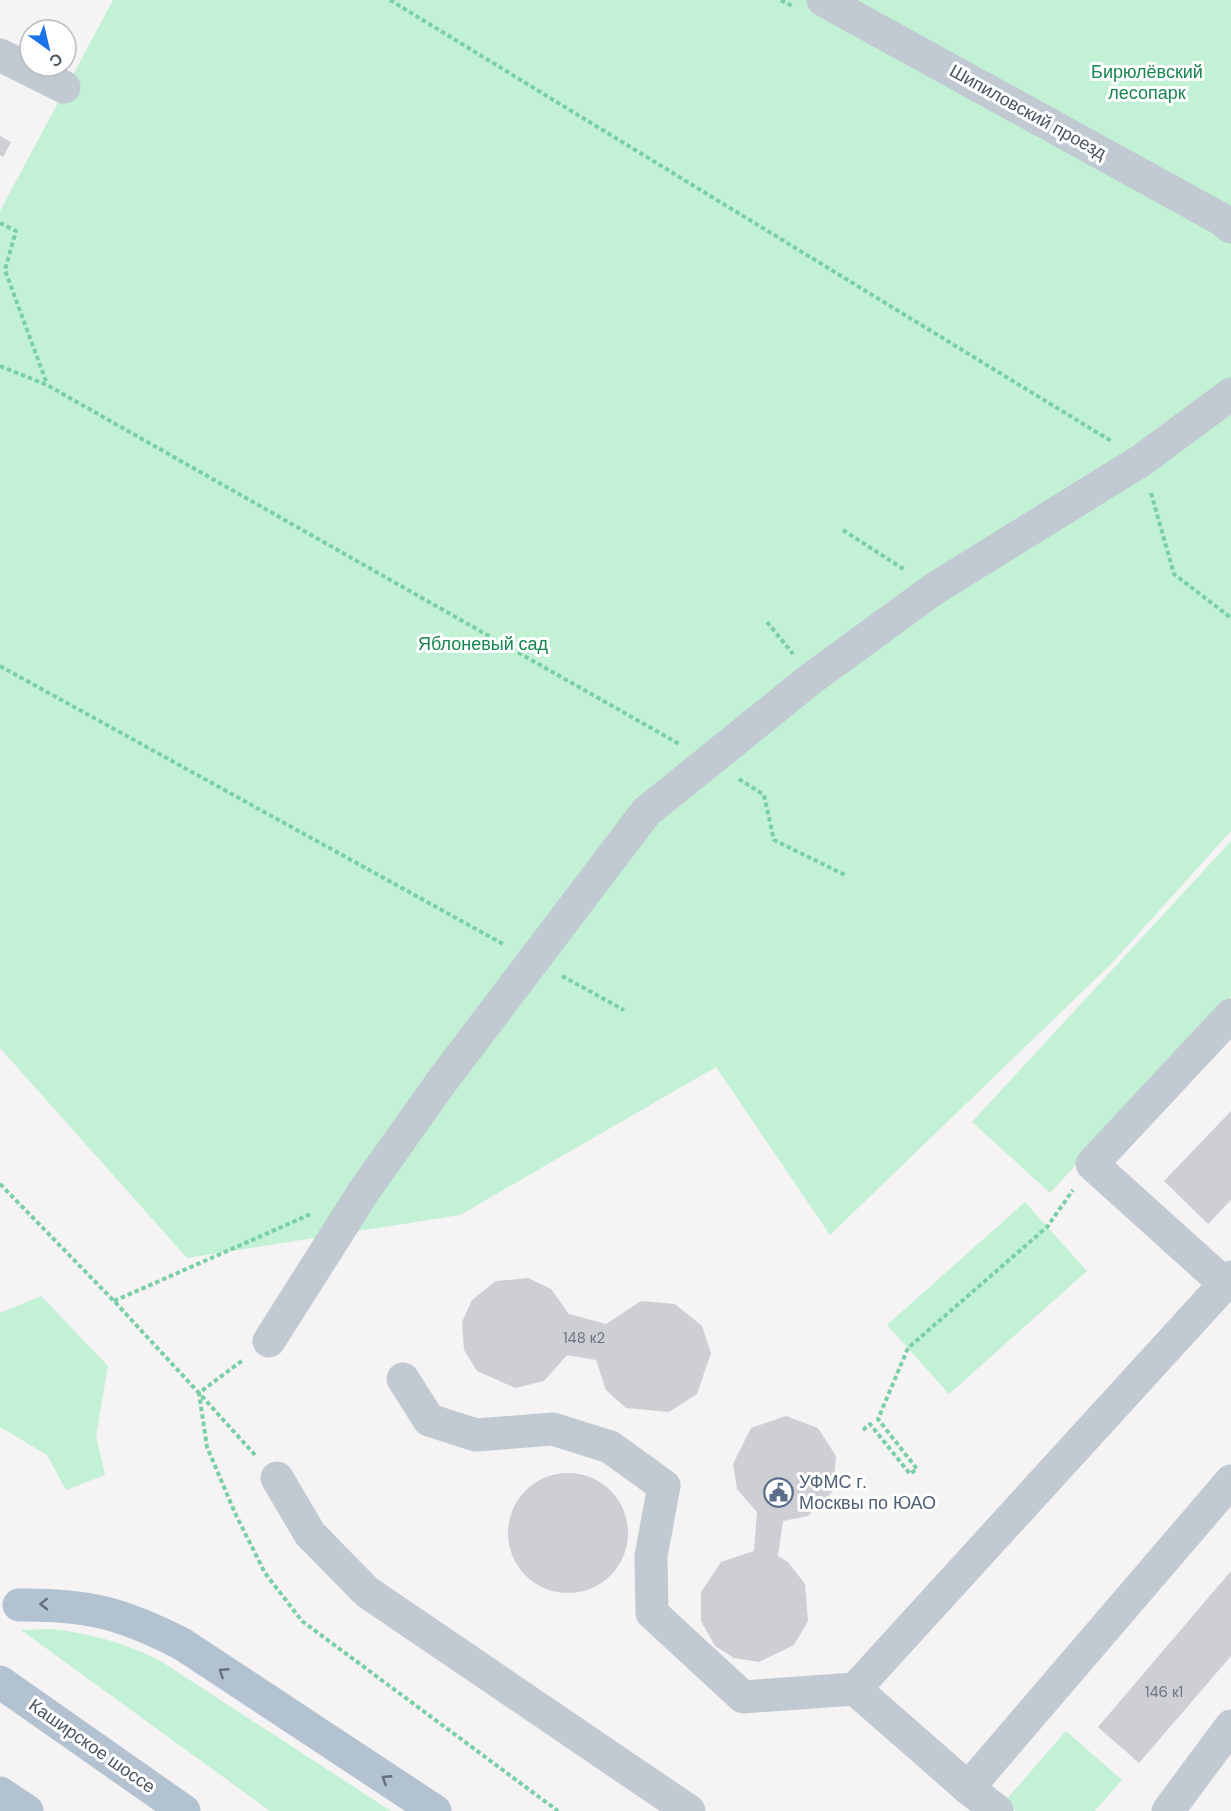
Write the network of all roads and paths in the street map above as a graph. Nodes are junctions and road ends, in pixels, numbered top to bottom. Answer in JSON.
{"nodes":[{"id":1,"x":390,"y":0,"type":"edge"},
{"id":2,"x":823,"y":0,"type":"edge"},
{"id":3,"x":0,"y":55,"type":"edge"},
{"id":4,"x":64,"y":87,"type":"dead end"},
{"id":5,"x":0,"y":223,"type":"edge"},
{"id":6,"x":1231,"y":227,"type":"edge"},
{"id":7,"x":0,"y":366,"type":"edge"},
{"id":8,"x":47,"y":385,"type":"junction"},
{"id":9,"x":1231,"y":394,"type":"edge"},
{"id":10,"x":1142,"y":460,"type":"junction"},
{"id":11,"x":843,"y":530,"type":"dead end"},
{"id":12,"x":934,"y":589,"type":"junction"},
{"id":13,"x":1231,"y":618,"type":"edge"},
{"id":14,"x":767,"y":622,"type":"dead end"},
{"id":15,"x":0,"y":666,"type":"edge"},
{"id":16,"x":813,"y":678,"type":"junction"},
{"id":17,"x":710,"y":761,"type":"junction"},
{"id":18,"x":847,"y":876,"type":"dead end"},
{"id":19,"x":533,"y":961,"type":"junction"},
{"id":20,"x":624,"y":1010,"type":"dead end"},
{"id":21,"x":1231,"y":1015,"type":"edge"},
{"id":22,"x":1092,"y":1164,"type":"junction"},
{"id":23,"x":0,"y":1184,"type":"edge"},
{"id":24,"x":320,"y":1210,"type":"dead end"},
{"id":25,"x":1228,"y":1280,"type":"edge"},
{"id":26,"x":114,"y":1301,"type":"junction"},
{"id":27,"x":269,"y":1341,"type":"joint"},
{"id":28,"x":403,"y":1379,"type":"dead end"},
{"id":29,"x":863,"y":1430,"type":"dead end"},
{"id":30,"x":277,"y":1478,"type":"dead end"},
{"id":31,"x":1231,"y":1481,"type":"edge"},
{"id":32,"x":19,"y":1605,"type":"dead end"},
{"id":33,"x":0,"y":1682,"type":"edge"},
{"id":34,"x":855,"y":1689,"type":"junction"},
{"id":35,"x":1231,"y":1726,"type":"edge"},
{"id":36,"x":968,"y":1788,"type":"junction"},
{"id":37,"x":0,"y":1793,"type":"edge"},
{"id":38,"x":27,"y":1811,"type":"edge"},
{"id":39,"x":184,"y":1811,"type":"edge"},
{"id":40,"x":435,"y":1811,"type":"edge"},
{"id":41,"x":689,"y":1811,"type":"edge"},
{"id":42,"x":998,"y":1811,"type":"edge"},
{"id":43,"x":1168,"y":1811,"type":"edge"}],
"edges":[{"from":1,"to":10,"type":"path"},
{"from":2,"to":6,"type":"street","name":"Шипиловский проезд"},
{"from":3,"to":4,"type":"street"},
{"from":5,"to":8,"type":"path"},
{"from":7,"to":8,"type":"path"},
{"from":8,"to":17,"type":"path"},
{"from":9,"to":10,"type":"street"},
{"from":10,"to":12,"type":"street"},
{"from":10,"to":13,"type":"path"},
{"from":11,"to":12,"type":"path"},
{"from":12,"to":16,"type":"street"},
{"from":14,"to":16,"type":"path"},
{"from":15,"to":19,"type":"path"},
{"from":16,"to":17,"type":"street"},
{"from":17,"to":18,"type":"path"},
{"from":17,"to":19,"type":"street"},
{"from":19,"to":20,"type":"path"},
{"from":19,"to":27,"type":"street"},
{"from":21,"to":22,"type":"street"},
{"from":22,"to":25,"type":"street"},
{"from":22,"to":29,"type":"path"},
{"from":23,"to":26,"type":"path"},
{"from":24,"to":26,"type":"path"},
{"from":25,"to":34,"type":"street"},
{"from":26,"to":27,"type":"path"},
{"from":28,"to":34,"type":"street"},
{"from":30,"to":41,"type":"street"},
{"from":31,"to":36,"type":"street"},
{"from":40,"to":32,"type":"main road","one_way":true},
{"from":33,"to":39,"type":"main road","name":"Каширское шоссе"},
{"from":34,"to":36,"type":"street"},
{"from":35,"to":43,"type":"street"},
{"from":36,"to":42,"type":"street"},
{"from":37,"to":38,"type":"main road"}]}
